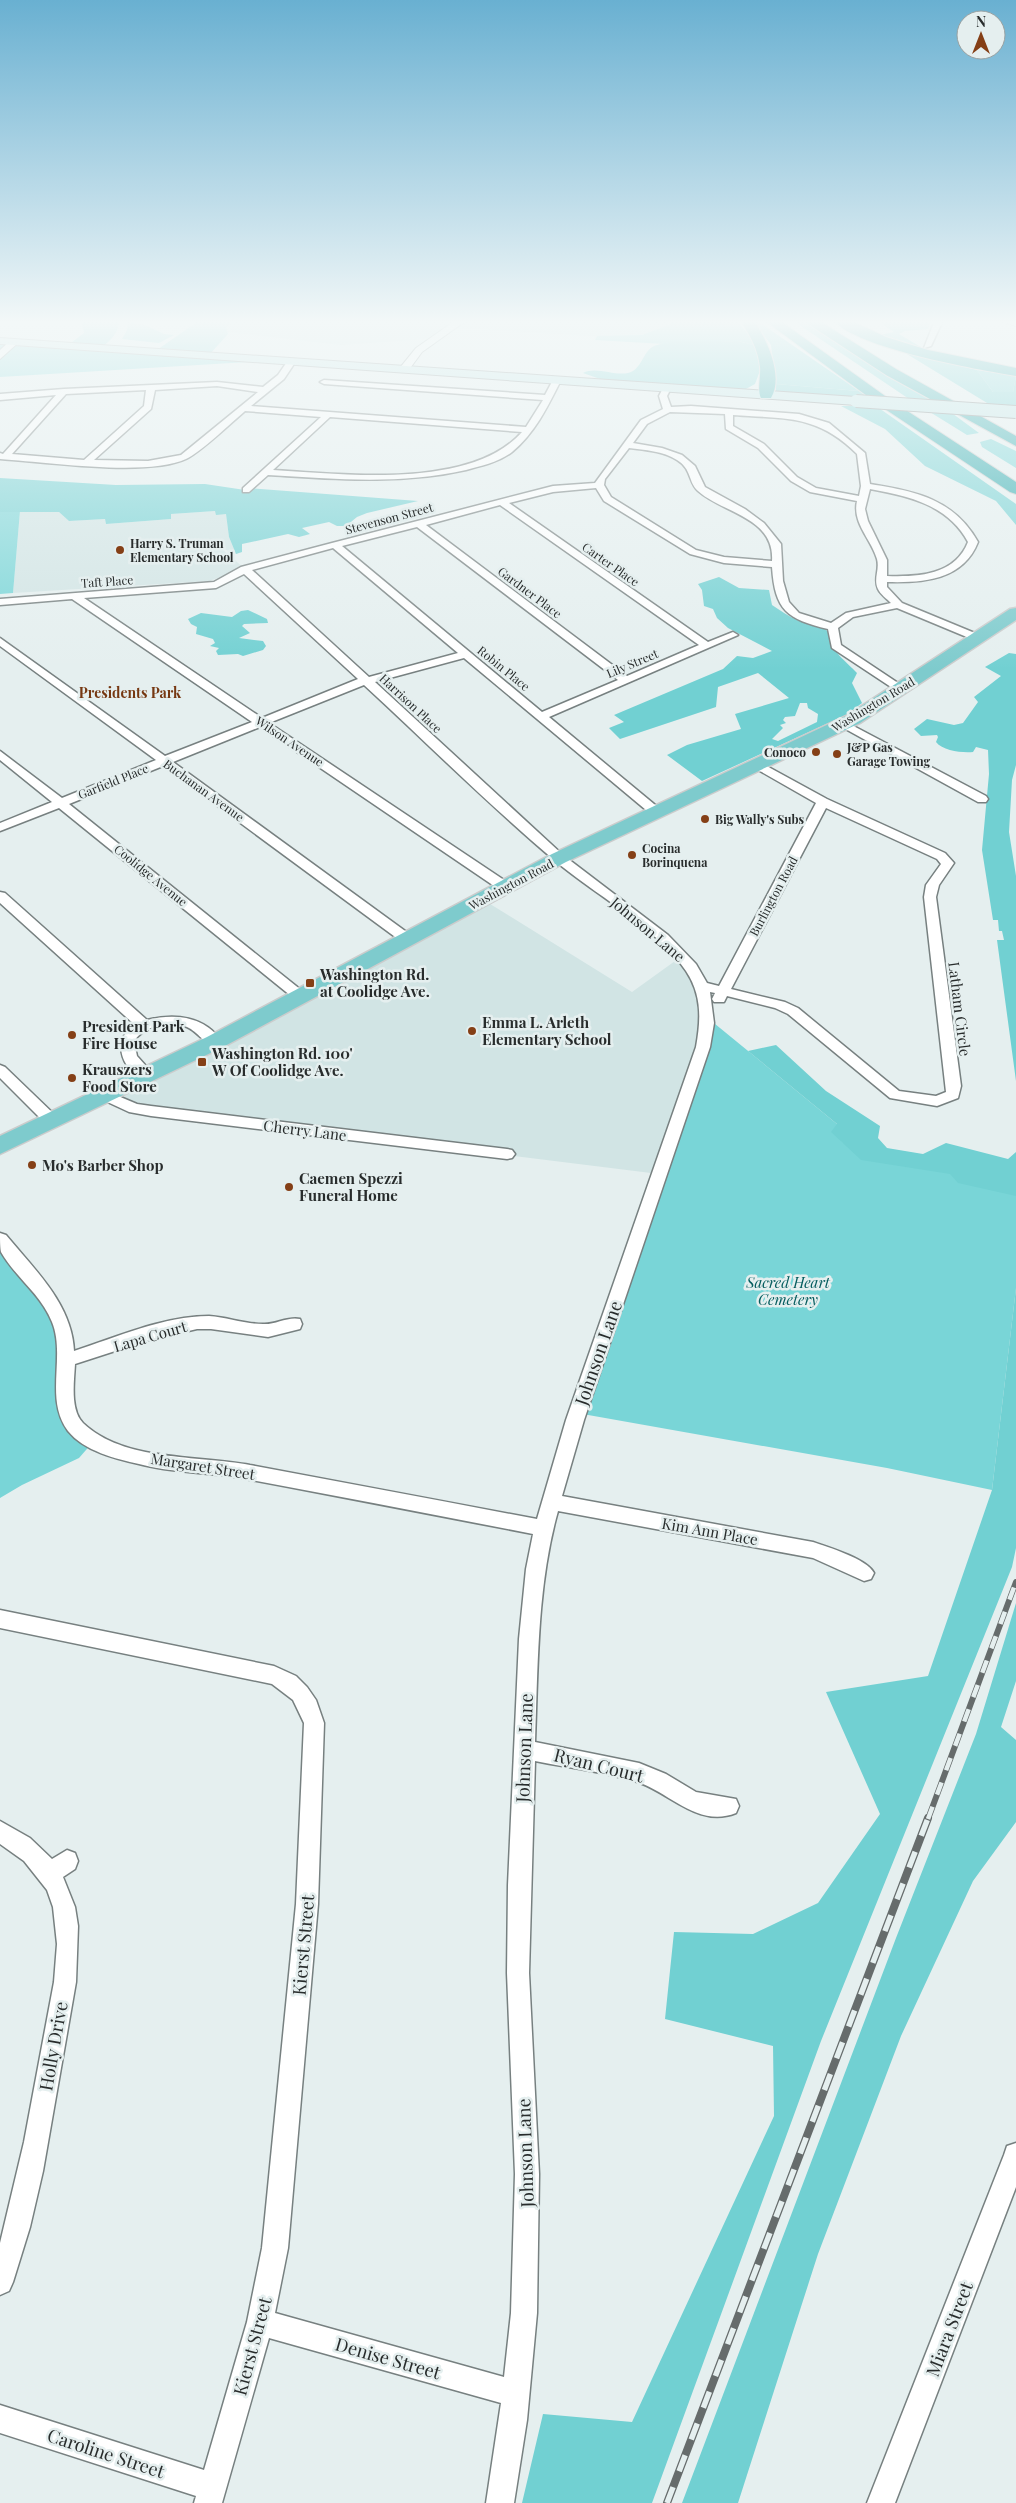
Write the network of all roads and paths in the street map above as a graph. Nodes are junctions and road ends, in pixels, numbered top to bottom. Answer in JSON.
{"nodes":[{"id":1,"x":21,"y":437,"type":"edge"},
{"id":2,"x":115,"y":437,"type":"edge"},
{"id":3,"x":208,"y":437,"type":"edge"},
{"id":4,"x":304,"y":437,"type":"edge"},
{"id":5,"x":521,"y":437,"type":"edge"},
{"id":6,"x":632,"y":437,"type":"edge"},
{"id":7,"x":746,"y":437,"type":"edge"},
{"id":8,"x":843,"y":437,"type":"edge"},
{"id":9,"x":937,"y":437,"type":"edge"},
{"id":10,"x":957,"y":437,"type":"edge"},
{"id":11,"x":626,"y":445,"type":"junction"},
{"id":12,"x":3,"y":456,"type":"edge"},
{"id":13,"x":88,"y":461,"type":"junction"},
{"id":14,"x":265,"y":472,"type":"junction"},
{"id":15,"x":1016,"y":474,"type":"edge"},
{"id":16,"x":599,"y":485,"type":"junction"},
{"id":17,"x":866,"y":486,"type":"junction"},
{"id":18,"x":1016,"y":489,"type":"edge"},
{"id":19,"x":246,"y":490,"type":"dead end"},
{"id":20,"x":861,"y":499,"type":"junction"},
{"id":21,"x":501,"y":502,"type":"junction"},
{"id":22,"x":419,"y":524,"type":"junction"},
{"id":23,"x":335,"y":545,"type":"junction"},
{"id":24,"x":777,"y":564,"type":"junction"},
{"id":25,"x":245,"y":569,"type":"junction"},
{"id":26,"x":880,"y":579,"type":"junction"},
{"id":27,"x":260,"y":582,"type":"junction"},
{"id":28,"x":216,"y":585,"type":"junction"},
{"id":29,"x":74,"y":596,"type":"junction"},
{"id":30,"x":0,"y":602,"type":"edge"},
{"id":31,"x":898,"y":605,"type":"junction"},
{"id":32,"x":1016,"y":613,"type":"edge"},
{"id":33,"x":833,"y":627,"type":"junction"},
{"id":34,"x":733,"y":635,"type":"dead end"},
{"id":35,"x":978,"y":638,"type":"junction"},
{"id":36,"x":0,"y":641,"type":"edge"},
{"id":37,"x":707,"y":646,"type":"junction"},
{"id":38,"x":466,"y":654,"type":"junction"},
{"id":39,"x":626,"y":680,"type":"junction"},
{"id":40,"x":366,"y":681,"type":"junction"},
{"id":41,"x":901,"y":689,"type":"junction"},
{"id":42,"x":542,"y":716,"type":"junction"},
{"id":43,"x":261,"y":722,"type":"junction"},
{"id":44,"x":844,"y":724,"type":"junction"},
{"id":45,"x":0,"y":754,"type":"edge"},
{"id":46,"x":164,"y":761,"type":"junction"},
{"id":47,"x":757,"y":765,"type":"junction"},
{"id":48,"x":982,"y":799,"type":"dead end"},
{"id":49,"x":61,"y":802,"type":"junction"},
{"id":50,"x":823,"y":802,"type":"junction"},
{"id":51,"x":656,"y":812,"type":"junction"},
{"id":52,"x":0,"y":827,"type":"edge"},
{"id":53,"x":559,"y":858,"type":"junction"},
{"id":54,"x":505,"y":887,"type":"junction"},
{"id":55,"x":0,"y":896,"type":"edge"},
{"id":56,"x":407,"y":939,"type":"junction"},
{"id":57,"x":702,"y":986,"type":"junction"},
{"id":58,"x":724,"y":990,"type":"junction"},
{"id":59,"x":301,"y":998,"type":"junction"},
{"id":60,"x":709,"y":1019,"type":"junction"},
{"id":61,"x":144,"y":1025,"type":"junction"},
{"id":62,"x":215,"y":1042,"type":"junction"},
{"id":63,"x":0,"y":1070,"type":"edge"},
{"id":64,"x":148,"y":1076,"type":"junction"},
{"id":65,"x":106,"y":1096,"type":"junction"},
{"id":66,"x":52,"y":1121,"type":"junction"},
{"id":67,"x":0,"y":1146,"type":"edge"},
{"id":68,"x":507,"y":1154,"type":"dead end"},
{"id":69,"x":0,"y":1239,"type":"edge"},
{"id":70,"x":294,"y":1324,"type":"dead end"},
{"id":71,"x":64,"y":1361,"type":"junction"},
{"id":72,"x":552,"y":1502,"type":"junction"},
{"id":73,"x":544,"y":1528,"type":"junction"},
{"id":74,"x":864,"y":1573,"type":"dead end"},
{"id":75,"x":0,"y":1619,"type":"edge"},
{"id":76,"x":524,"y":1749,"type":"junction"},
{"id":77,"x":728,"y":1806,"type":"dead end"},
{"id":78,"x":0,"y":1832,"type":"edge"},
{"id":79,"x":1016,"y":2155,"type":"edge"},
{"id":80,"x":0,"y":2282,"type":"edge"},
{"id":81,"x":260,"y":2322,"type":"junction"},
{"id":82,"x":516,"y":2394,"type":"junction"},
{"id":83,"x":0,"y":2419,"type":"edge"},
{"id":84,"x":210,"y":2495,"type":"edge"},
{"id":85,"x":500,"y":2503,"type":"edge"},
{"id":86,"x":882,"y":2503,"type":"edge"}],
"edges":[{"from":1,"to":12,"type":"street"},
{"from":2,"to":13,"type":"street"},
{"from":3,"to":13,"type":"street"},
{"from":4,"to":14,"type":"street"},
{"from":5,"to":14,"type":"street"},
{"from":6,"to":11,"type":"street"},
{"from":7,"to":20,"type":"street"},
{"from":8,"to":17,"type":"street"},
{"from":9,"to":18,"type":"highway"},
{"from":10,"to":15,"type":"highway"},
{"from":11,"to":16,"type":"street"},
{"from":11,"to":24,"type":"street"},
{"from":12,"to":13,"type":"street"},
{"from":14,"to":19,"type":"street"},
{"from":16,"to":21,"type":"street","name":"Stevenson Street"},
{"from":16,"to":24,"type":"street"},
{"from":17,"to":20,"type":"street"},
{"from":17,"to":26,"type":"street"},
{"from":20,"to":26,"type":"street"},
{"from":21,"to":22,"type":"street","name":"Stevenson Street"},
{"from":21,"to":37,"type":"street","name":"Carter Place"},
{"from":22,"to":23,"type":"street","name":"Stevenson Street"},
{"from":22,"to":39,"type":"street","name":"Gardner Place"},
{"from":23,"to":25,"type":"street","name":"Stevenson Street"},
{"from":23,"to":38,"type":"street","name":"Robin Place"},
{"from":24,"to":33,"type":"street"},
{"from":25,"to":27,"type":"street","name":"Harrison Place"},
{"from":25,"to":28,"type":"street","name":"Taft Place"},
{"from":26,"to":31,"type":"street"},
{"from":27,"to":28,"type":"street","name":"Taft Place"},
{"from":27,"to":40,"type":"street","name":"Harrison Place"},
{"from":28,"to":29,"type":"street","name":"Taft Place"},
{"from":29,"to":30,"type":"street","name":"Taft Place"},
{"from":29,"to":43,"type":"street","name":"Wilson Avenue"},
{"from":31,"to":33,"type":"street"},
{"from":31,"to":35,"type":"street"},
{"from":32,"to":35,"type":"main road","name":"Washington Road"},
{"from":33,"to":41,"type":"street"},
{"from":34,"to":37,"type":"street","name":"Lily Street"},
{"from":35,"to":41,"type":"main road","name":"Washington Road"},
{"from":36,"to":46,"type":"street","name":"Buchanan Avenue"},
{"from":37,"to":39,"type":"street","name":"Lily Street"},
{"from":38,"to":40,"type":"street","name":"Garfield Place"},
{"from":38,"to":42,"type":"street","name":"Robin Place"},
{"from":39,"to":42,"type":"street","name":"Lily Street"},
{"from":40,"to":43,"type":"street","name":"Garfield Place"},
{"from":40,"to":53,"type":"street","name":"Harrison Place"},
{"from":41,"to":44,"type":"main road","name":"Washington Road"},
{"from":42,"to":51,"type":"street","name":"Robin Place"},
{"from":43,"to":46,"type":"street","name":"Garfield Place"},
{"from":43,"to":54,"type":"street","name":"Wilson Avenue"},
{"from":44,"to":47,"type":"main road","name":"Washington Road"},
{"from":44,"to":48,"type":"street"},
{"from":45,"to":49,"type":"street","name":"Coolidge Avenue"},
{"from":46,"to":49,"type":"street","name":"Garfield Place"},
{"from":46,"to":56,"type":"street","name":"Buchanan Avenue"},
{"from":47,"to":50,"type":"street","name":"Latham Circle"},
{"from":47,"to":51,"type":"main road","name":"Washington Road"},
{"from":49,"to":52,"type":"street","name":"Garfield Place"},
{"from":49,"to":59,"type":"street","name":"Coolidge Avenue"},
{"from":50,"to":58,"type":"street","name":"Burlington Road"},
{"from":50,"to":58,"type":"street","name":"Latham Circle"},
{"from":51,"to":53,"type":"main road","name":"Washington Road"},
{"from":53,"to":54,"type":"main road","name":"Washington Road"},
{"from":53,"to":57,"type":"street","name":"Johnson Lane"},
{"from":54,"to":56,"type":"main road","name":"Washington Road"},
{"from":55,"to":61,"type":"street"},
{"from":56,"to":59,"type":"main road","name":"Washington Road"},
{"from":57,"to":58,"type":"street","name":"Latham Circle"},
{"from":57,"to":60,"type":"street","name":"Johnson Lane"},
{"from":58,"to":60,"type":"street","name":"Johnson Lane"},
{"from":59,"to":62,"type":"main road","name":"Washington Road"},
{"from":60,"to":72,"type":"street","name":"Johnson Lane"},
{"from":61,"to":62,"type":"street"},
{"from":61,"to":64,"type":"street"},
{"from":62,"to":64,"type":"main road","name":"Washington Road"},
{"from":63,"to":66,"type":"street"},
{"from":64,"to":65,"type":"main road","name":"Washington Road"},
{"from":65,"to":66,"type":"main road","name":"Washington Road"},
{"from":65,"to":68,"type":"street","name":"Cherry Lane"},
{"from":66,"to":67,"type":"main road","name":"Washington Road"},
{"from":69,"to":71,"type":"street","name":"Margaret Street"},
{"from":70,"to":71,"type":"street","name":"Lapa Court"},
{"from":71,"to":73,"type":"street","name":"Margaret Street"},
{"from":72,"to":73,"type":"street","name":"Johnson Lane"},
{"from":72,"to":74,"type":"street","name":"Kim Ann Place"},
{"from":73,"to":76,"type":"street","name":"Johnson Lane"},
{"from":75,"to":81,"type":"street","name":"Kierst Street"},
{"from":76,"to":77,"type":"street","name":"Ryan Court"},
{"from":76,"to":82,"type":"street","name":"Johnson Lane"},
{"from":78,"to":80,"type":"street","name":"Holly Drive"},
{"from":79,"to":86,"type":"street","name":"Miara Street"},
{"from":81,"to":82,"type":"street","name":"Denise Street"},
{"from":81,"to":84,"type":"street","name":"Kierst Street"},
{"from":82,"to":85,"type":"street","name":"Johnson Lane"},
{"from":83,"to":84,"type":"street","name":"Caroline Street"}]}
